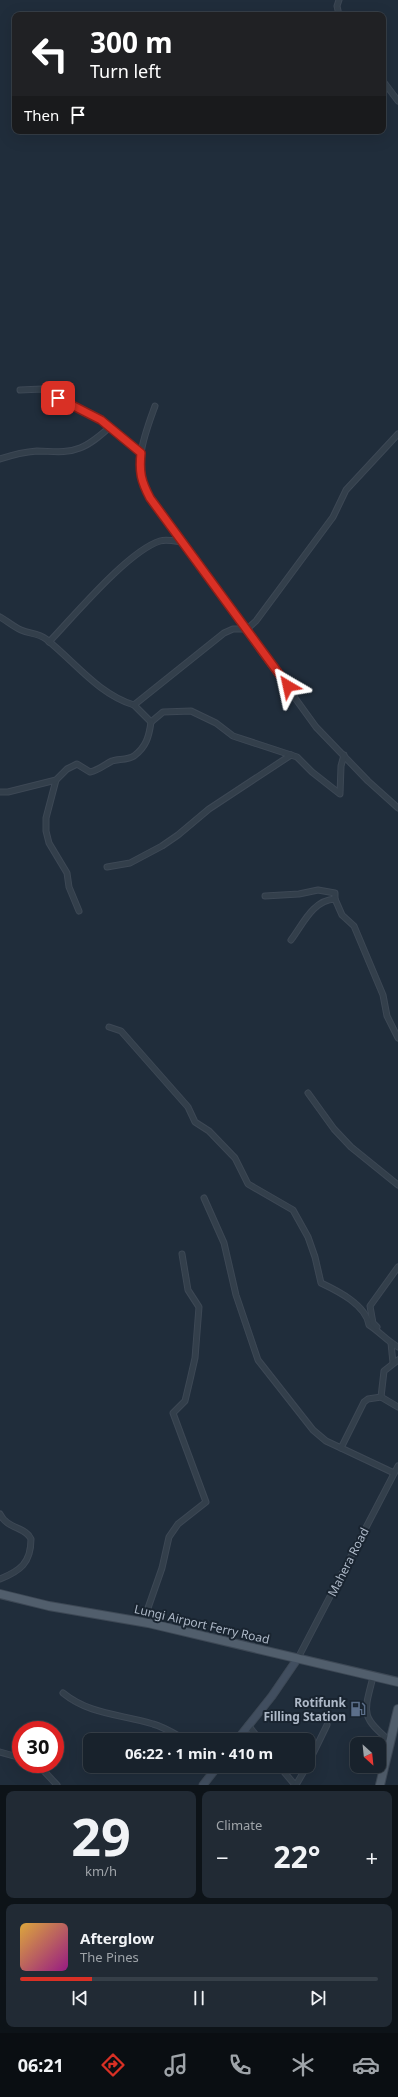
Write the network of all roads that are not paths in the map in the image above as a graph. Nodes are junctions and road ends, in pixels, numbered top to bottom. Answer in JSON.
{"nodes":[{"id":1,"x":339,"y":0,"type":"edge"},
{"id":2,"x":338,"y":12,"type":"edge"},
{"id":3,"x":386,"y":85,"type":"edge"},
{"id":4,"x":398,"y":101,"type":"edge"},
{"id":5,"x":20,"y":390,"type":"dead end"},
{"id":6,"x":154,"y":406,"type":"dead end"},
{"id":7,"x":110,"y":427,"type":"junction"},
{"id":8,"x":398,"y":434,"type":"edge"},
{"id":9,"x":141,"y":453,"type":"junction"},
{"id":10,"x":0,"y":459,"type":"edge"},
{"id":11,"x":182,"y":542,"type":"junction"},
{"id":12,"x":0,"y":617,"type":"edge"},
{"id":13,"x":247,"y":629,"type":"junction"},
{"id":14,"x":49,"y":642,"type":"junction"},
{"id":15,"x":134,"y":705,"type":"junction"},
{"id":16,"x":151,"y":722,"type":"junction"},
{"id":17,"x":291,"y":755,"type":"junction"},
{"id":18,"x":344,"y":755,"type":"junction"},
{"id":19,"x":56,"y":780,"type":"junction"},
{"id":20,"x":0,"y":792,"type":"edge"},
{"id":21,"x":398,"y":808,"type":"edge"},
{"id":22,"x":107,"y":868,"type":"dead end"},
{"id":23,"x":265,"y":896,"type":"dead end"},
{"id":24,"x":335,"y":899,"type":"junction"},
{"id":25,"x":79,"y":910,"type":"dead end"},
{"id":26,"x":291,"y":940,"type":"dead end"},
{"id":27,"x":109,"y":1027,"type":"dead end"},
{"id":28,"x":398,"y":1038,"type":"edge"},
{"id":29,"x":308,"y":1092,"type":"dead end"},
{"id":30,"x":398,"y":1185,"type":"edge"},
{"id":31,"x":204,"y":1198,"type":"dead end"},
{"id":32,"x":182,"y":1254,"type":"dead end"},
{"id":33,"x":398,"y":1267,"type":"edge"},
{"id":34,"x":382,"y":1333,"type":"junction"},
{"id":35,"x":391,"y":1343,"type":"junction"},
{"id":36,"x":398,"y":1347,"type":"edge"},
{"id":37,"x":398,"y":1360,"type":"edge"},
{"id":38,"x":393,"y":1363,"type":"junction"},
{"id":39,"x":381,"y":1397,"type":"junction"},
{"id":40,"x":398,"y":1408,"type":"edge"},
{"id":41,"x":340,"y":1448,"type":"junction"},
{"id":42,"x":398,"y":1466,"type":"edge"},
{"id":43,"x":394,"y":1473,"type":"junction"},
{"id":44,"x":0,"y":1514,"type":"edge"},
{"id":45,"x":0,"y":1579,"type":"edge"},
{"id":46,"x":0,"y":1594,"type":"edge"},
{"id":47,"x":148,"y":1623,"type":"junction"},
{"id":48,"x":298,"y":1658,"type":"junction"},
{"id":49,"x":373,"y":1677,"type":"junction"},
{"id":50,"x":398,"y":1682,"type":"edge"},
{"id":51,"x":63,"y":1693,"type":"dead end"},
{"id":52,"x":398,"y":1710,"type":"edge"},
{"id":53,"x":248,"y":1725,"type":"junction"},
{"id":54,"x":327,"y":1725,"type":"dead end"},
{"id":55,"x":172,"y":1733,"type":"edge"},
{"id":56,"x":242,"y":1733,"type":"edge"},
{"id":57,"x":254,"y":1733,"type":"edge"},
{"id":58,"x":390,"y":1741,"type":"junction"},
{"id":59,"x":315,"y":1750,"type":"edge"},
{"id":60,"x":0,"y":1752,"type":"edge"},
{"id":61,"x":12,"y":1755,"type":"edge"},
{"id":62,"x":46,"y":1773,"type":"edge"},
{"id":63,"x":212,"y":1773,"type":"edge"},
{"id":64,"x":285,"y":1773,"type":"edge"},
{"id":65,"x":303,"y":1773,"type":"edge"},
{"id":66,"x":57,"y":1785,"type":"edge"},
{"id":67,"x":203,"y":1785,"type":"edge"},
{"id":68,"x":295,"y":1785,"type":"edge"},
{"id":69,"x":380,"y":1785,"type":"edge"}],
"edges":[{"from":1,"to":2,"type":"street"},
{"from":3,"to":4,"type":"street"},
{"from":5,"to":7,"type":"street"},
{"from":6,"to":9,"type":"street"},
{"from":7,"to":9,"type":"street"},
{"from":7,"to":10,"type":"street"},
{"from":8,"to":13,"type":"street"},
{"from":9,"to":11,"type":"street"},
{"from":11,"to":13,"type":"street"},
{"from":11,"to":14,"type":"street"},
{"from":12,"to":14,"type":"street"},
{"from":13,"to":15,"type":"street"},
{"from":13,"to":18,"type":"street"},
{"from":14,"to":15,"type":"street"},
{"from":15,"to":16,"type":"street"},
{"from":16,"to":17,"type":"street"},
{"from":16,"to":19,"type":"street"},
{"from":17,"to":18,"type":"street"},
{"from":17,"to":22,"type":"street"},
{"from":18,"to":21,"type":"street"},
{"from":19,"to":20,"type":"street"},
{"from":19,"to":25,"type":"street"},
{"from":23,"to":24,"type":"street"},
{"from":24,"to":26,"type":"street"},
{"from":24,"to":28,"type":"street"},
{"from":27,"to":34,"type":"street"},
{"from":29,"to":30,"type":"street"},
{"from":31,"to":41,"type":"street"},
{"from":32,"to":47,"type":"street"},
{"from":33,"to":34,"type":"street"},
{"from":34,"to":35,"type":"street"},
{"from":35,"to":36,"type":"street"},
{"from":35,"to":38,"type":"street"},
{"from":37,"to":38,"type":"street"},
{"from":38,"to":39,"type":"street"},
{"from":39,"to":40,"type":"street"},
{"from":39,"to":41,"type":"street"},
{"from":41,"to":43,"type":"street"},
{"from":42,"to":43,"type":"street","name":"Mahera Road"},
{"from":43,"to":48,"type":"street","name":"Mahera Road"},
{"from":44,"to":45,"type":"street"},
{"from":46,"to":47,"type":"main road","name":"Lungi Airport Ferry Road"},
{"from":47,"to":48,"type":"main road","name":"Lungi Airport Ferry Road"},
{"from":48,"to":49,"type":"main road","name":"Lungi Airport Ferry Road"},
{"from":48,"to":53,"type":"street"},
{"from":49,"to":50,"type":"main road","name":"Lungi Airport Ferry Road"},
{"from":49,"to":58,"type":"street"},
{"from":51,"to":55,"type":"street"},
{"from":52,"to":58,"type":"main road"},
{"from":53,"to":56,"type":"street"},
{"from":53,"to":57,"type":"street"},
{"from":54,"to":59,"type":"street"},
{"from":58,"to":69,"type":"main road"},
{"from":60,"to":61,"type":"street"},
{"from":62,"to":66,"type":"street"},
{"from":63,"to":67,"type":"street"},
{"from":64,"to":68,"type":"street"},
{"from":65,"to":68,"type":"street"}]}
